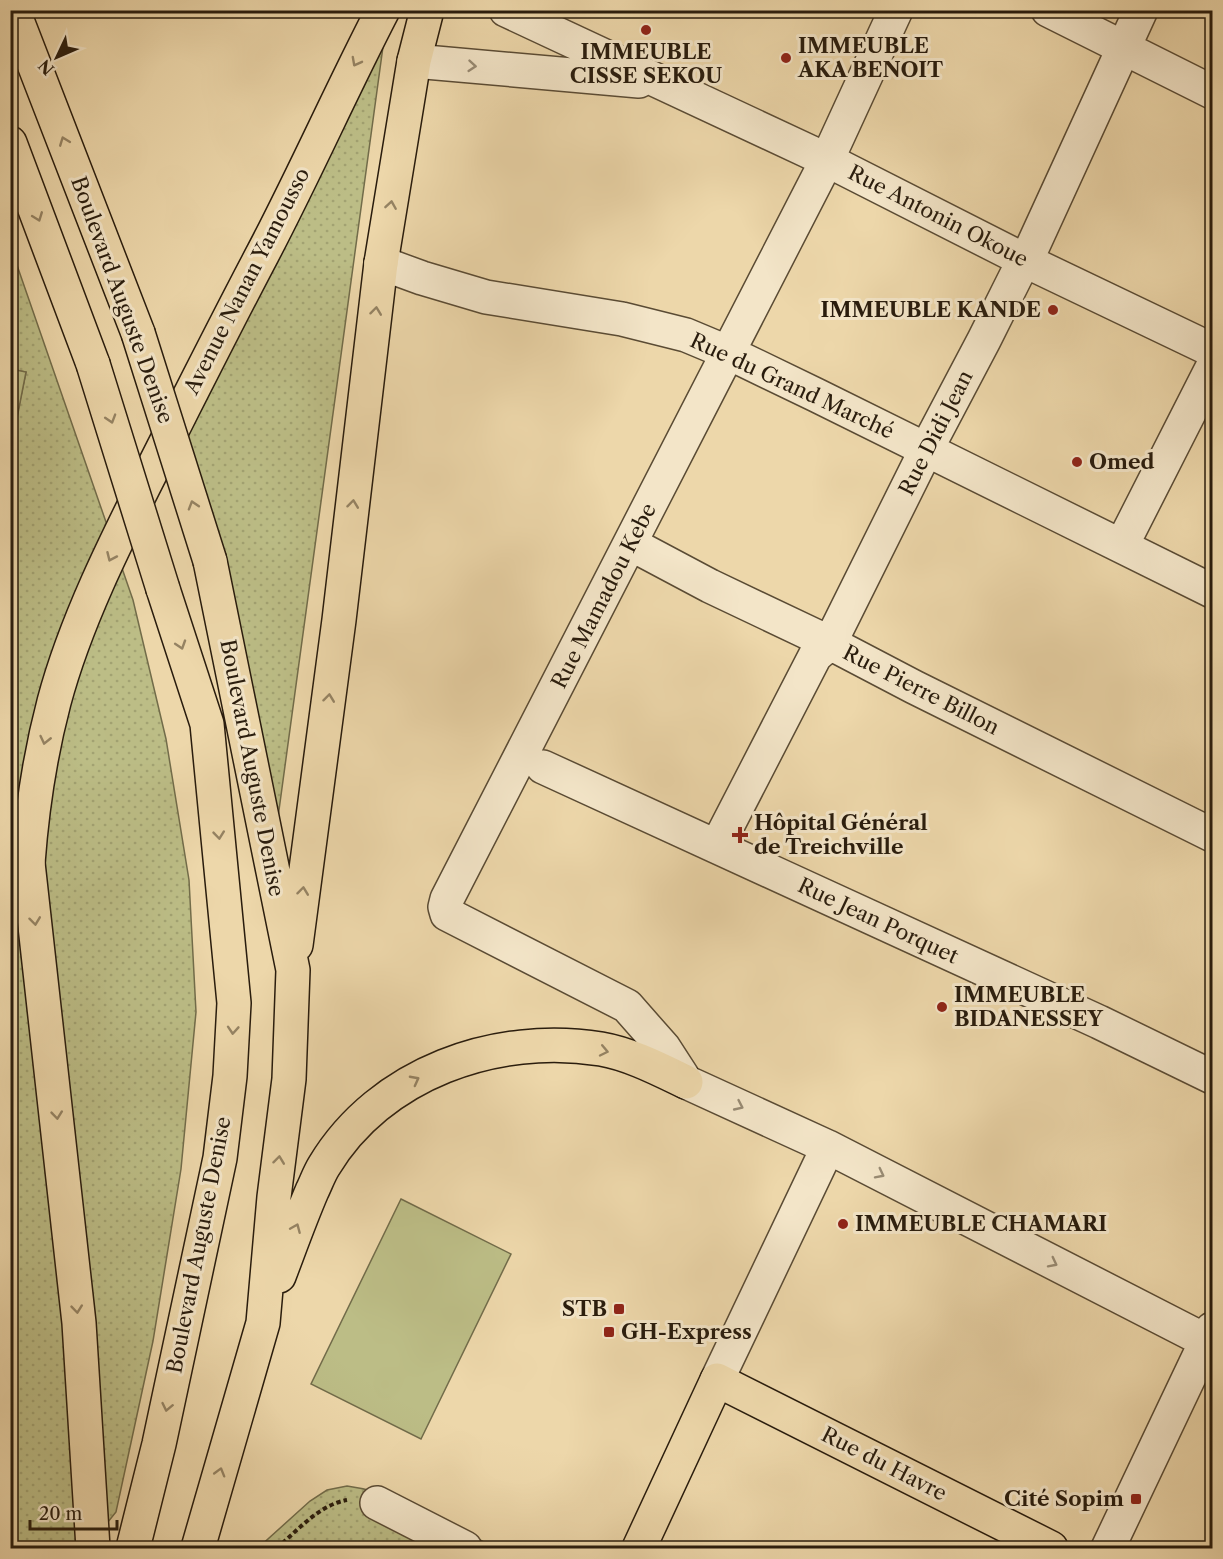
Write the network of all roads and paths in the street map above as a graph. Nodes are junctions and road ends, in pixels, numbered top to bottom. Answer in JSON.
{"nodes":[{"id":1,"x":13,"y":10,"type":"edge"},
{"id":2,"x":383,"y":10,"type":"edge"},
{"id":3,"x":428,"y":10,"type":"edge"},
{"id":4,"x":506,"y":10,"type":"edge"},
{"id":5,"x":896,"y":10,"type":"edge"},
{"id":6,"x":1048,"y":10,"type":"edge"},
{"id":7,"x":1142,"y":10,"type":"edge"},
{"id":8,"x":1124,"y":48,"type":"junction"},
{"id":9,"x":414,"y":61,"type":"junction"},
{"id":10,"x":662,"y":83,"type":"junction"},
{"id":11,"x":1212,"y":92,"type":"edge"},
{"id":12,"x":10,"y":143,"type":"edge"},
{"id":13,"x":828,"y":160,"type":"junction"},
{"id":14,"x":1026,"y":261,"type":"junction"},
{"id":15,"x":381,"y":263,"type":"junction"},
{"id":16,"x":1212,"y":350,"type":"edge"},
{"id":17,"x":729,"y":353,"type":"junction"},
{"id":18,"x":1212,"y":368,"type":"edge"},
{"id":19,"x":926,"y":450,"type":"junction"},
{"id":20,"x":631,"y":544,"type":"junction"},
{"id":21,"x":1122,"y":545,"type":"junction"},
{"id":22,"x":1212,"y":591,"type":"edge"},
{"id":23,"x":830,"y":643,"type":"junction"},
{"id":24,"x":543,"y":767,"type":"dead end"},
{"id":25,"x":1212,"y":835,"type":"edge"},
{"id":26,"x":717,"y":846,"type":"junction"},
{"id":27,"x":19,"y":862,"type":"edge"},
{"id":28,"x":293,"y":970,"type":"junction"},
{"id":29,"x":1212,"y":1077,"type":"edge"},
{"id":30,"x":686,"y":1082,"type":"junction"},
{"id":31,"x":828,"y":1147,"type":"junction"},
{"id":32,"x":263,"y":1323,"type":"junction"},
{"id":33,"x":1210,"y":1338,"type":"edge"},
{"id":34,"x":717,"y":1380,"type":"junction"},
{"id":35,"x":377,"y":1503,"type":"joint"},
{"id":36,"x":93,"y":1548,"type":"edge"},
{"id":37,"x":133,"y":1548,"type":"edge"},
{"id":38,"x":198,"y":1548,"type":"edge"},
{"id":39,"x":277,"y":1548,"type":"edge"},
{"id":40,"x":465,"y":1548,"type":"edge"},
{"id":41,"x":639,"y":1548,"type":"edge"},
{"id":42,"x":1051,"y":1548,"type":"edge"},
{"id":43,"x":1108,"y":1548,"type":"edge"}],
"edges":[{"from":28,"to":1,"type":"main road","name":"Boulevard Auguste Denise","one_way":true,"bridge":true},
{"from":2,"to":27,"type":"main road","name":"Avenue Nanan Yamousso","one_way":true},
{"from":3,"to":9,"type":"main road"},
{"from":4,"to":10,"type":"street","name":"Rue Antonin Okoue"},
{"from":5,"to":13,"type":"street","name":"Rue Mamadou Kebe"},
{"from":6,"to":8,"type":"street"},
{"from":7,"to":8,"type":"street","name":"Rue Didi Jean"},
{"from":8,"to":11,"type":"street"},
{"from":8,"to":14,"type":"street","name":"Rue Didi Jean"},
{"from":9,"to":10,"type":"street","name":"Rue Antonin Okoue","one_way":true},
{"from":15,"to":9,"type":"main road","one_way":true},
{"from":10,"to":13,"type":"street","name":"Rue Antonin Okoue"},
{"from":12,"to":37,"type":"main road","name":"Boulevard Auguste Denise","one_way":true,"bridge":true},
{"from":13,"to":14,"type":"street","name":"Rue Antonin Okoue"},
{"from":13,"to":17,"type":"street","name":"Rue Mamadou Kebe"},
{"from":14,"to":16,"type":"street","name":"Rue Antonin Okoue"},
{"from":14,"to":19,"type":"street","name":"Rue Didi Jean"},
{"from":15,"to":17,"type":"street","name":"Rue du Grand Marché"},
{"from":28,"to":15,"type":"main road","one_way":true},
{"from":17,"to":19,"type":"street","name":"Rue du Grand Marché"},
{"from":17,"to":20,"type":"street","name":"Rue Mamadou Kebe"},
{"from":18,"to":21,"type":"street"},
{"from":19,"to":21,"type":"street","name":"Rue du Grand Marché"},
{"from":19,"to":23,"type":"street","name":"Rue Didi Jean"},
{"from":20,"to":23,"type":"street","name":"Rue Pierre Billon"},
{"from":20,"to":30,"type":"street","name":"Rue Mamadou Kebe"},
{"from":21,"to":22,"type":"street","name":"Rue du Grand Marché"},
{"from":23,"to":25,"type":"street","name":"Rue Pierre Billon"},
{"from":23,"to":26,"type":"street","name":"Rue Didi Jean"},
{"from":24,"to":26,"type":"street","name":"Rue Jean Porquet"},
{"from":26,"to":29,"type":"street","name":"Rue Jean Porquet"},
{"from":27,"to":36,"type":"main road","name":"Avenue Nanan Yamousso","one_way":true},
{"from":32,"to":28,"type":"main road","name":"Boulevard Auguste Denise","one_way":true},
{"from":30,"to":31,"type":"street","one_way":true},
{"from":32,"to":30,"type":"main road","one_way":true},
{"from":31,"to":33,"type":"street","one_way":true},
{"from":31,"to":34,"type":"street"},
{"from":38,"to":32,"type":"main road","name":"Boulevard Auguste Denise","one_way":true},
{"from":33,"to":43,"type":"street"},
{"from":34,"to":41,"type":"main road"},
{"from":34,"to":42,"type":"main road","name":"Rue du Havre"},
{"from":35,"to":39,"type":"path"},
{"from":35,"to":40,"type":"street"}]}
